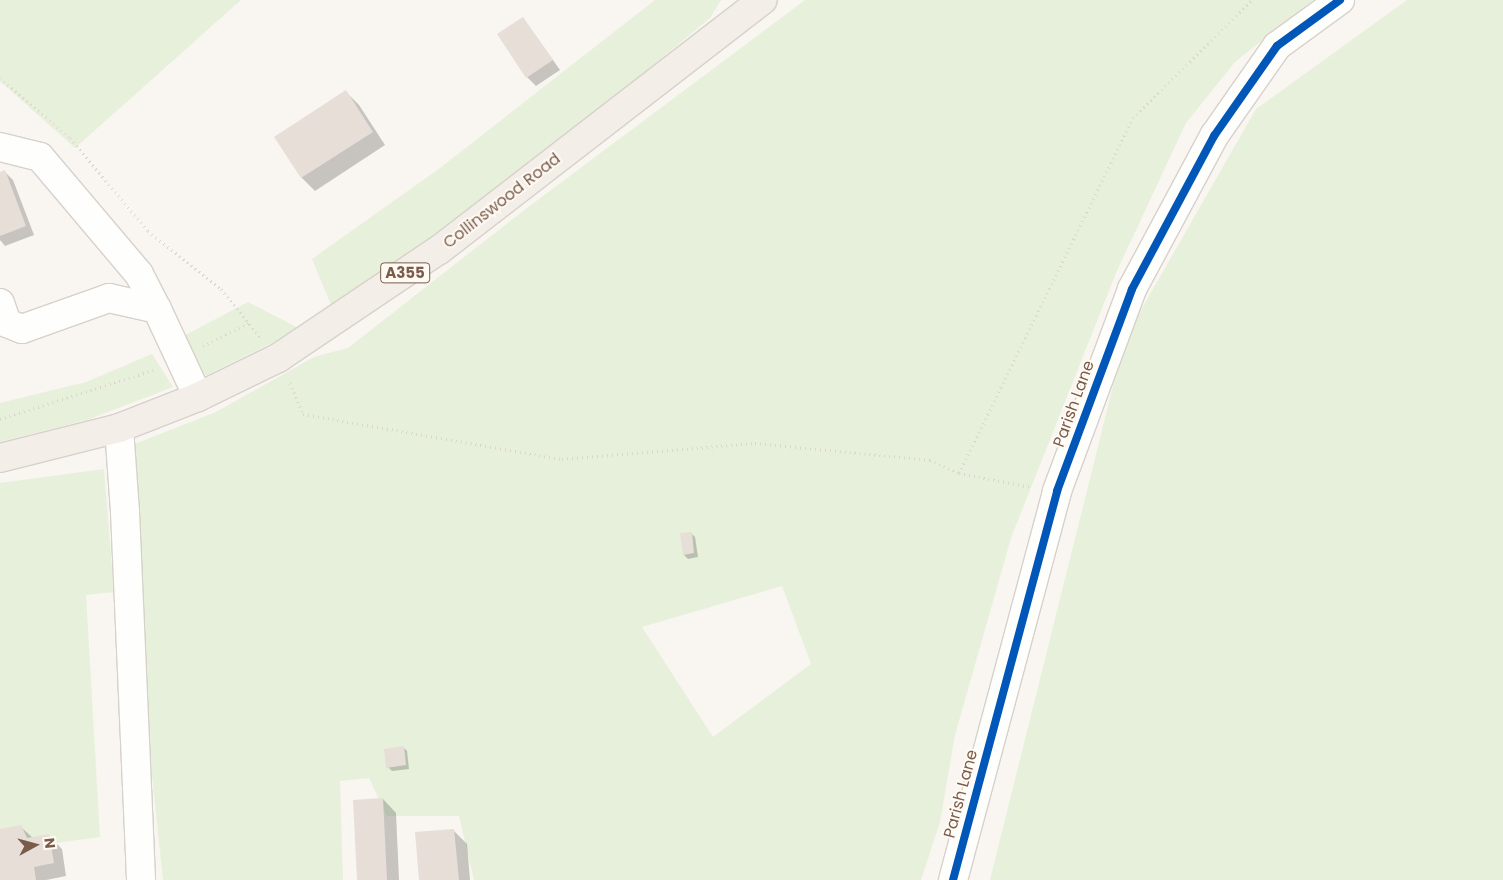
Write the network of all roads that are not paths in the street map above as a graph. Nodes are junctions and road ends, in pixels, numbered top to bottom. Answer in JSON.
{"nodes":[{"id":1,"x":763,"y":0,"type":"edge"},
{"id":2,"x":1340,"y":0,"type":"edge"},
{"id":3,"x":0,"y":147,"type":"edge"},
{"id":4,"x":0,"y":304,"type":"edge"},
{"id":5,"x":157,"y":309,"type":"junction"},
{"id":6,"x":198,"y":397,"type":"junction"},
{"id":7,"x":119,"y":428,"type":"junction"},
{"id":8,"x":0,"y":458,"type":"edge"},
{"id":9,"x":141,"y":880,"type":"edge"},
{"id":10,"x":953,"y":880,"type":"edge"}],
"edges":[{"from":1,"to":6,"type":"main road","name":"Collinswood Road","number":"A355"},
{"from":2,"to":10,"type":"street","name":"Parish Lane"},
{"from":3,"to":5,"type":"street"},
{"from":4,"to":5,"type":"street"},
{"from":5,"to":6,"type":"street"},
{"from":6,"to":7,"type":"main road","name":"Collinswood Road","number":"A355"},
{"from":7,"to":8,"type":"main road","name":"Collinswood Road","number":"A355"},
{"from":7,"to":9,"type":"street"}]}
